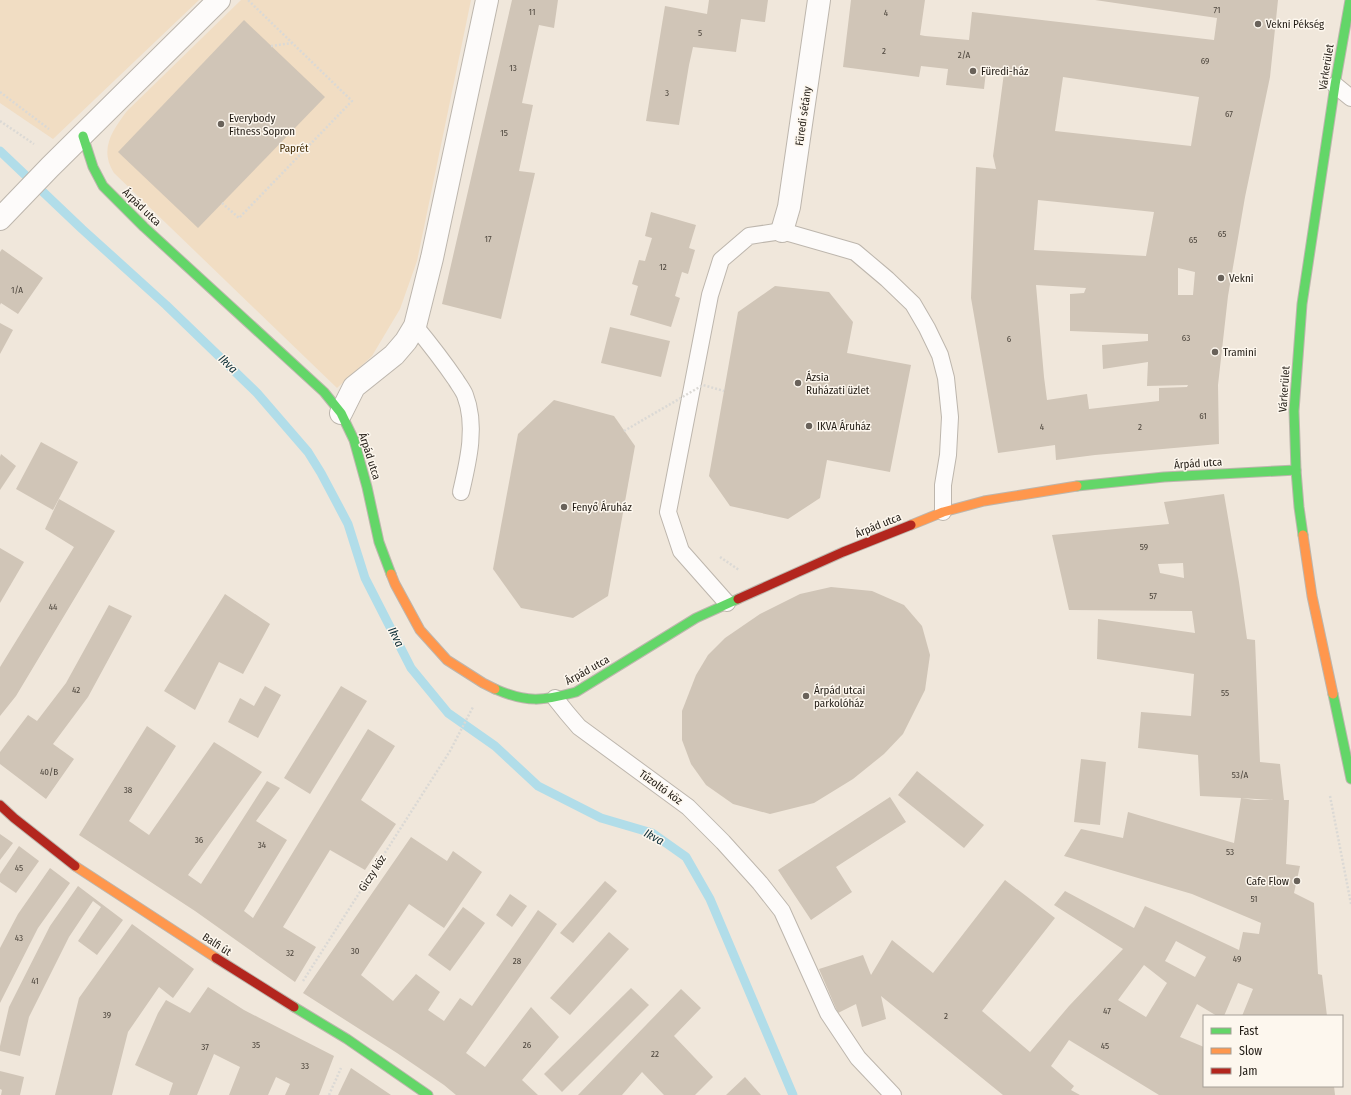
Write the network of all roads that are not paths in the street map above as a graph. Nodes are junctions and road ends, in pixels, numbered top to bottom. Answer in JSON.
{"nodes":[{"id":1,"x":220,"y":0,"type":"edge"},
{"id":2,"x":487,"y":0,"type":"edge"},
{"id":3,"x":819,"y":0,"type":"edge"},
{"id":4,"x":1350,"y":0,"type":"edge"},
{"id":5,"x":1335,"y":85,"type":"junction"},
{"id":6,"x":1351,"y":98,"type":"edge"},
{"id":7,"x":77,"y":141,"type":"junction"},
{"id":8,"x":4,"y":215,"type":"edge"},
{"id":9,"x":782,"y":231,"type":"junction"},
{"id":10,"x":415,"y":326,"type":"junction"},
{"id":11,"x":341,"y":413,"type":"junction"},
{"id":12,"x":1296,"y":470,"type":"junction"},
{"id":13,"x":461,"y":492,"type":"dead end"},
{"id":14,"x":943,"y":512,"type":"junction"},
{"id":15,"x":727,"y":603,"type":"junction"},
{"id":16,"x":555,"y":698,"type":"junction"},
{"id":17,"x":1351,"y":779,"type":"edge"},
{"id":18,"x":0,"y":805,"type":"edge"},
{"id":19,"x":428,"y":1095,"type":"edge"},
{"id":20,"x":893,"y":1095,"type":"edge"}],
"edges":[{"from":1,"to":7,"type":"street"},
{"from":2,"to":10,"type":"street"},
{"from":3,"to":9,"type":"street","name":"Füredi sétány"},
{"from":4,"to":5,"type":"street","name":"Várkerület"},
{"from":5,"to":6,"type":"lane"},
{"from":5,"to":12,"type":"street","name":"Várkerület"},
{"from":7,"to":8,"type":"street"},
{"from":7,"to":11,"type":"street","name":"Árpád utca"},
{"from":9,"to":14,"type":"lane"},
{"from":9,"to":15,"type":"lane"},
{"from":10,"to":11,"type":"street"},
{"from":10,"to":13,"type":"lane"},
{"from":11,"to":16,"type":"street","name":"Árpád utca"},
{"from":12,"to":14,"type":"street","name":"Árpád utca"},
{"from":12,"to":17,"type":"street","name":"Várkerület"},
{"from":14,"to":15,"type":"street","name":"Árpád utca"},
{"from":15,"to":16,"type":"street","name":"Árpád utca"},
{"from":16,"to":20,"type":"lane","name":"Tűzoltó köz"},
{"from":18,"to":19,"type":"street","name":"Balfi út"}]}
